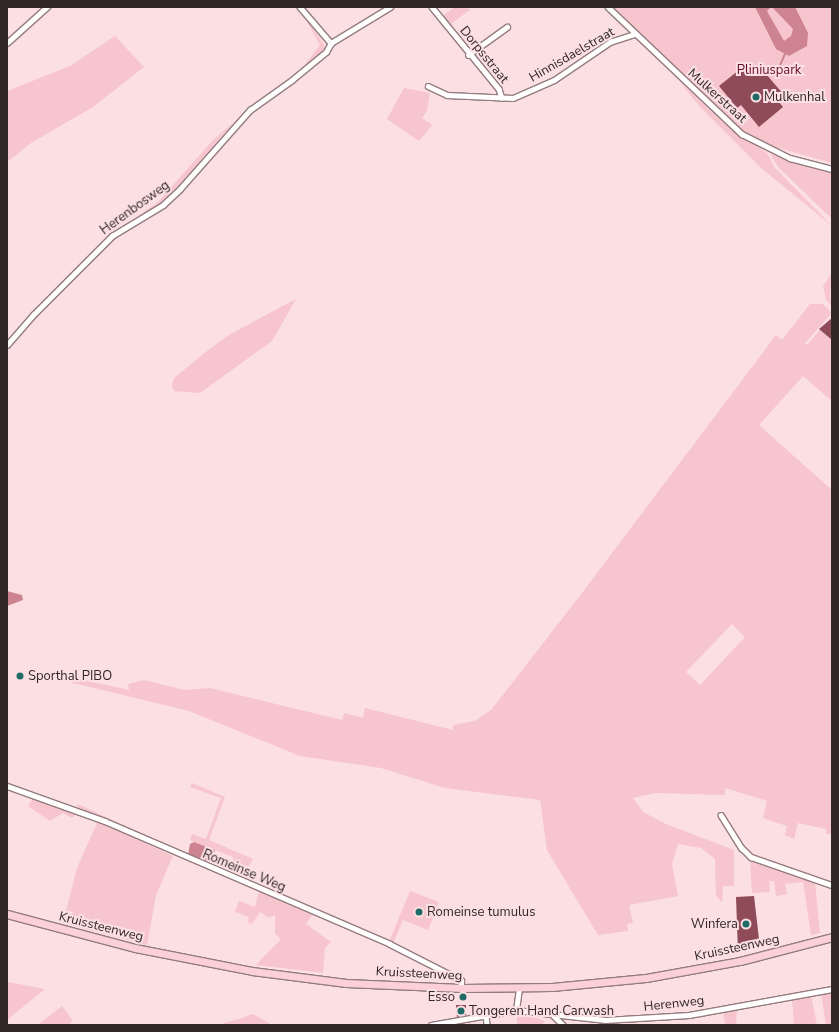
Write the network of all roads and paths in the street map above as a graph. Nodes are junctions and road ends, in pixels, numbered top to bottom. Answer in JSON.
{"nodes":[{"id":1,"x":47,"y":7,"type":"edge"},
{"id":2,"x":300,"y":7,"type":"edge"},
{"id":3,"x":390,"y":7,"type":"edge"},
{"id":4,"x":432,"y":7,"type":"edge"},
{"id":5,"x":608,"y":7,"type":"edge"},
{"id":6,"x":507,"y":26,"type":"dead end"},
{"id":7,"x":634,"y":34,"type":"junction"},
{"id":8,"x":7,"y":43,"type":"edge"},
{"id":9,"x":331,"y":43,"type":"junction"},
{"id":10,"x":468,"y":55,"type":"junction"},
{"id":11,"x":428,"y":86,"type":"dead end"},
{"id":12,"x":502,"y":98,"type":"junction"},
{"id":13,"x":832,"y":169,"type":"edge"},
{"id":14,"x":7,"y":345,"type":"edge"},
{"id":15,"x":7,"y":786,"type":"edge"},
{"id":16,"x":721,"y":815,"type":"dead end"},
{"id":17,"x":832,"y":885,"type":"edge"},
{"id":18,"x":7,"y":914,"type":"edge"},
{"id":19,"x":832,"y":937,"type":"edge"},
{"id":20,"x":462,"y":988,"type":"junction"},
{"id":21,"x":519,"y":988,"type":"junction"},
{"id":22,"x":832,"y":989,"type":"edge"},
{"id":23,"x":516,"y":1010,"type":"junction"},
{"id":24,"x":551,"y":1013,"type":"junction"},
{"id":25,"x":486,"y":1015,"type":"junction"},
{"id":26,"x":431,"y":1025,"type":"edge"},
{"id":27,"x":488,"y":1025,"type":"edge"},
{"id":28,"x":563,"y":1025,"type":"edge"}],
"edges":[{"from":1,"to":8,"type":"street"},
{"from":2,"to":9,"type":"street"},
{"from":3,"to":9,"type":"street","name":"Herenbosweg"},
{"from":4,"to":10,"type":"street","name":"Dorpsstraat"},
{"from":5,"to":7,"type":"street","name":"Mulkerstraat"},
{"from":6,"to":10,"type":"street"},
{"from":7,"to":12,"type":"street","name":"Hinnisdaelstraat"},
{"from":7,"to":13,"type":"street","name":"Mulkerstraat"},
{"from":9,"to":14,"type":"street","name":"Herenbosweg"},
{"from":10,"to":12,"type":"street","name":"Dorpsstraat"},
{"from":11,"to":12,"type":"street","name":"Hinnisdaelstraat"},
{"from":15,"to":20,"type":"street","name":"Romeinse Weg"},
{"from":16,"to":17,"type":"street"},
{"from":18,"to":20,"type":"main road","name":"Kruissteenweg"},
{"from":19,"to":21,"type":"main road","name":"Kruissteenweg"},
{"from":20,"to":21,"type":"main road","name":"Kruissteenweg"},
{"from":21,"to":23,"type":"street"},
{"from":22,"to":24,"type":"street","name":"Herenweg"},
{"from":23,"to":24,"type":"street","name":"Herenweg"},
{"from":23,"to":25,"type":"street","name":"Herenweg"},
{"from":24,"to":28,"type":"street"},
{"from":25,"to":26,"type":"street","name":"Herenweg"},
{"from":25,"to":27,"type":"street"}]}
